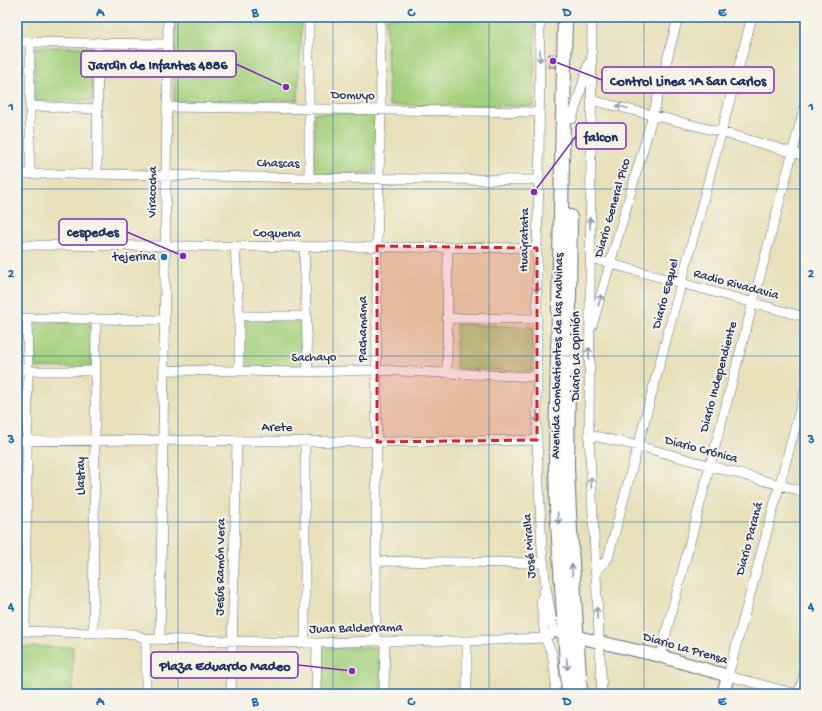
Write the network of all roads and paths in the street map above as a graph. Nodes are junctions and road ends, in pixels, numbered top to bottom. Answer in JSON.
{"nodes":[{"id":1,"x":168,"y":17,"type":"edge"},
{"id":2,"x":310,"y":17,"type":"edge"},
{"id":3,"x":380,"y":17,"type":"edge"},
{"id":4,"x":540,"y":17,"type":"edge"},
{"id":5,"x":565,"y":17,"type":"edge"},
{"id":6,"x":574,"y":17,"type":"edge"},
{"id":7,"x":592,"y":17,"type":"edge"},
{"id":8,"x":678,"y":17,"type":"edge"},
{"id":9,"x":752,"y":17,"type":"edge"},
{"id":10,"x":17,"y":42,"type":"edge"},
{"id":11,"x":30,"y":42,"type":"junction"},
{"id":12,"x":98,"y":42,"type":"junction"},
{"id":13,"x":167,"y":44,"type":"junction"},
{"id":14,"x":591,"y":56,"type":"junction"},
{"id":15,"x":591,"y":100,"type":"junction"},
{"id":16,"x":805,"y":105,"type":"edge"},
{"id":17,"x":30,"y":106,"type":"junction"},
{"id":18,"x":167,"y":107,"type":"junction"},
{"id":19,"x":97,"y":109,"type":"junction"},
{"id":20,"x":310,"y":109,"type":"junction"},
{"id":21,"x":381,"y":110,"type":"junction"},
{"id":22,"x":539,"y":112,"type":"junction"},
{"id":23,"x":653,"y":115,"type":"junction"},
{"id":24,"x":572,"y":119,"type":"junction"},
{"id":25,"x":721,"y":132,"type":"junction"},
{"id":26,"x":792,"y":152,"type":"junction"},
{"id":27,"x":805,"y":156,"type":"edge"},
{"id":28,"x":30,"y":173,"type":"junction"},
{"id":29,"x":17,"y":174,"type":"edge"},
{"id":30,"x":97,"y":174,"type":"junction"},
{"id":31,"x":166,"y":175,"type":"junction"},
{"id":32,"x":309,"y":178,"type":"junction"},
{"id":33,"x":379,"y":178,"type":"junction"},
{"id":34,"x":539,"y":180,"type":"junction"},
{"id":35,"x":17,"y":245,"type":"edge"},
{"id":36,"x":164,"y":245,"type":"junction"},
{"id":37,"x":235,"y":246,"type":"junction"},
{"id":38,"x":377,"y":246,"type":"junction"},
{"id":39,"x":304,"y":247,"type":"junction"},
{"id":40,"x":448,"y":248,"type":"junction"},
{"id":41,"x":537,"y":248,"type":"junction"},
{"id":42,"x":590,"y":258,"type":"junction"},
{"id":43,"x":611,"y":263,"type":"junction"},
{"id":44,"x":682,"y":283,"type":"junction"},
{"id":45,"x":752,"y":303,"type":"junction"},
{"id":46,"x":239,"y":316,"type":"junction"},
{"id":47,"x":307,"y":316,"type":"junction"},
{"id":48,"x":805,"y":317,"type":"edge"},
{"id":49,"x":17,"y":318,"type":"edge"},
{"id":50,"x":27,"y":318,"type":"junction"},
{"id":51,"x":448,"y":318,"type":"junction"},
{"id":52,"x":96,"y":319,"type":"junction"},
{"id":53,"x":537,"y":319,"type":"junction"},
{"id":54,"x":165,"y":320,"type":"junction"},
{"id":55,"x":589,"y":337,"type":"junction"},
{"id":56,"x":164,"y":370,"type":"junction"},
{"id":57,"x":376,"y":370,"type":"junction"},
{"id":58,"x":28,"y":371,"type":"junction"},
{"id":59,"x":95,"y":371,"type":"junction"},
{"id":60,"x":239,"y":371,"type":"junction"},
{"id":61,"x":308,"y":372,"type":"junction"},
{"id":62,"x":447,"y":372,"type":"junction"},
{"id":63,"x":537,"y":377,"type":"junction"},
{"id":64,"x":805,"y":391,"type":"edge"},
{"id":65,"x":589,"y":435,"type":"junction"},
{"id":66,"x":163,"y":440,"type":"junction"},
{"id":67,"x":237,"y":440,"type":"junction"},
{"id":68,"x":537,"y":440,"type":"junction"},
{"id":69,"x":17,"y":441,"type":"edge"},
{"id":70,"x":27,"y":441,"type":"junction"},
{"id":71,"x":95,"y":441,"type":"junction"},
{"id":72,"x":305,"y":441,"type":"junction"},
{"id":73,"x":377,"y":442,"type":"junction"},
{"id":74,"x":638,"y":446,"type":"junction"},
{"id":75,"x":709,"y":466,"type":"junction"},
{"id":76,"x":779,"y":485,"type":"junction"},
{"id":77,"x":805,"y":492,"type":"edge"},
{"id":78,"x":377,"y":561,"type":"junction"},
{"id":79,"x":544,"y":563,"type":"junction"},
{"id":80,"x":595,"y":572,"type":"junction"},
{"id":81,"x":546,"y":588,"type":"junction"},
{"id":82,"x":21,"y":631,"type":"edge"},
{"id":83,"x":93,"y":633,"type":"junction"},
{"id":84,"x":565,"y":634,"type":"junction"},
{"id":85,"x":544,"y":638,"type":"junction"},
{"id":86,"x":146,"y":640,"type":"junction"},
{"id":87,"x":160,"y":640,"type":"junction"},
{"id":88,"x":381,"y":641,"type":"junction"},
{"id":89,"x":599,"y":641,"type":"junction"},
{"id":90,"x":232,"y":642,"type":"junction"},
{"id":91,"x":467,"y":642,"type":"junction"},
{"id":92,"x":305,"y":643,"type":"junction"},
{"id":93,"x":316,"y":643,"type":"junction"},
{"id":94,"x":660,"y":656,"type":"junction"},
{"id":95,"x":805,"y":670,"type":"edge"},
{"id":96,"x":728,"y":676,"type":"junction"},
{"id":97,"x":146,"y":694,"type":"edge"},
{"id":98,"x":231,"y":694,"type":"edge"},
{"id":99,"x":316,"y":694,"type":"edge"},
{"id":100,"x":384,"y":694,"type":"edge"},
{"id":101,"x":467,"y":694,"type":"edge"},
{"id":102,"x":554,"y":694,"type":"edge"},
{"id":103,"x":569,"y":694,"type":"edge"},
{"id":104,"x":580,"y":694,"type":"edge"},
{"id":105,"x":602,"y":694,"type":"edge"},
{"id":106,"x":723,"y":694,"type":"edge"},
{"id":107,"x":798,"y":694,"type":"edge"}],
"edges":[{"from":1,"to":13,"type":"street","name":"Viracocha"},
{"from":2,"to":20,"type":"street"},
{"from":3,"to":21,"type":"street","name":"Pachamama"},
{"from":4,"to":22,"type":"street","name":"Huayratata","one_way":true},
{"from":5,"to":84,"type":"main road","name":"Avenida Combatientes de las Malvinas","one_way":true},
{"from":6,"to":24,"type":"main road","name":"Avenida Combatientes de las Malvinas"},
{"from":7,"to":14,"type":"street","name":"Diario La Opinión"},
{"from":8,"to":23,"type":"street","name":"Diario General Pico"},
{"from":9,"to":25,"type":"street","name":"Diario Esquel"},
{"from":10,"to":11,"type":"street"},
{"from":11,"to":12,"type":"street"},
{"from":11,"to":17,"type":"street"},
{"from":12,"to":13,"type":"street"},
{"from":12,"to":19,"type":"street"},
{"from":13,"to":18,"type":"street","name":"Viracocha"},
{"from":14,"to":15,"type":"street","name":"Diario La Opinión"},
{"from":14,"to":24,"type":"street"},
{"from":23,"to":15,"type":"street","one_way":true},
{"from":42,"to":15,"type":"street","name":"Diario La Opinión","one_way":true},
{"from":16,"to":26,"type":"street","name":"Diario Independiente"},
{"from":17,"to":19,"type":"street"},
{"from":17,"to":28,"type":"street"},
{"from":18,"to":20,"type":"street","name":"Domuyo"},
{"from":18,"to":31,"type":"street","name":"Viracocha"},
{"from":19,"to":30,"type":"street"},
{"from":20,"to":21,"type":"street","name":"Domuyo"},
{"from":20,"to":32,"type":"street"},
{"from":21,"to":22,"type":"street","name":"Domuyo"},
{"from":21,"to":33,"type":"street","name":"Pachamama"},
{"from":22,"to":34,"type":"street","name":"Huayratata"},
{"from":23,"to":25,"type":"street"},
{"from":23,"to":43,"type":"street","name":"Diario General Pico"},
{"from":84,"to":24,"type":"main road","name":"Avenida Combatientes de las Malvinas","one_way":true},
{"from":25,"to":26,"type":"street"},
{"from":25,"to":44,"type":"street","name":"Diario Esquel"},
{"from":26,"to":27,"type":"street"},
{"from":26,"to":45,"type":"street","name":"Diario Independiente"},
{"from":28,"to":29,"type":"street","name":"Chascas"},
{"from":28,"to":30,"type":"street","name":"Chascas"},
{"from":30,"to":31,"type":"street","name":"Chascas"},
{"from":31,"to":32,"type":"street","name":"Chascas"},
{"from":31,"to":36,"type":"street","name":"Viracocha"},
{"from":32,"to":33,"type":"street","name":"Chascas"},
{"from":33,"to":34,"type":"street","name":"Chascas"},
{"from":33,"to":38,"type":"street","name":"Pachamama"},
{"from":34,"to":41,"type":"street","name":"Huayratata"},
{"from":35,"to":36,"type":"street","name":"Coquena"},
{"from":36,"to":37,"type":"street","name":"Coquena"},
{"from":36,"to":54,"type":"street","name":"Viracocha"},
{"from":37,"to":39,"type":"street","name":"Coquena"},
{"from":37,"to":46,"type":"street"},
{"from":38,"to":39,"type":"street","name":"Coquena"},
{"from":38,"to":40,"type":"street","name":"Coquena"},
{"from":38,"to":57,"type":"street","name":"Pachamama"},
{"from":39,"to":47,"type":"street"},
{"from":40,"to":41,"type":"street","name":"Coquena"},
{"from":40,"to":51,"type":"street"},
{"from":41,"to":53,"type":"street","name":"Huayratata","one_way":true},
{"from":42,"to":43,"type":"street","name":"Radio Rivadavia"},
{"from":42,"to":55,"type":"street","name":"Diario La Opinión"},
{"from":43,"to":44,"type":"street","name":"Radio Rivadavia"},
{"from":55,"to":43,"type":"street","name":"Diario General Pico","one_way":true},
{"from":44,"to":45,"type":"street","name":"Radio Rivadavia"},
{"from":44,"to":74,"type":"street","name":"Diario Esquel"},
{"from":45,"to":48,"type":"street","name":"Radio Rivadavia"},
{"from":45,"to":75,"type":"street","name":"Diario Independiente"},
{"from":46,"to":47,"type":"street"},
{"from":46,"to":60,"type":"street"},
{"from":47,"to":61,"type":"street"},
{"from":49,"to":50,"type":"street"},
{"from":50,"to":52,"type":"street"},
{"from":50,"to":58,"type":"street"},
{"from":51,"to":53,"type":"street"},
{"from":51,"to":62,"type":"street"},
{"from":52,"to":54,"type":"street"},
{"from":52,"to":59,"type":"street","name":"Llastay"},
{"from":53,"to":63,"type":"street","name":"Huayratata"},
{"from":54,"to":56,"type":"street","name":"Viracocha"},
{"from":65,"to":55,"type":"street","name":"Diario La Opinión","one_way":true},
{"from":56,"to":60,"type":"street","name":"Sachayo"},
{"from":56,"to":66,"type":"street","name":"Viracocha"},
{"from":57,"to":61,"type":"street","name":"Sachayo"},
{"from":57,"to":62,"type":"street","name":"Sachayo"},
{"from":57,"to":73,"type":"street","name":"Pachamama"},
{"from":58,"to":59,"type":"street"},
{"from":58,"to":70,"type":"street"},
{"from":59,"to":71,"type":"street","name":"Llastay"},
{"from":60,"to":61,"type":"street","name":"Sachayo"},
{"from":62,"to":63,"type":"street","name":"Sachayo"},
{"from":63,"to":68,"type":"street","name":"Huayratata","one_way":true},
{"from":64,"to":76,"type":"street","name":"Diario Paraná"},
{"from":65,"to":74,"type":"street","name":"Diario Crónica"},
{"from":80,"to":65,"type":"street","name":"Diario La Opinión","one_way":true},
{"from":66,"to":67,"type":"street","name":"Arete"},
{"from":66,"to":71,"type":"street","name":"Arete"},
{"from":66,"to":87,"type":"street","name":"Viracocha"},
{"from":67,"to":72,"type":"street","name":"Arete"},
{"from":67,"to":90,"type":"street","name":"Jesús Ramón Vera"},
{"from":68,"to":73,"type":"street","name":"Arete"},
{"from":68,"to":79,"type":"street","name":"José Miralla"},
{"from":69,"to":70,"type":"street","name":"Arete"},
{"from":70,"to":71,"type":"street","name":"Arete"},
{"from":70,"to":82,"type":"street"},
{"from":71,"to":83,"type":"street","name":"Llastay"},
{"from":72,"to":73,"type":"street","name":"Arete"},
{"from":72,"to":92,"type":"street"},
{"from":73,"to":78,"type":"street","name":"Pachamama"},
{"from":74,"to":75,"type":"street","name":"Diario Crónica"},
{"from":74,"to":80,"type":"street","name":"Diario Esquel"},
{"from":75,"to":76,"type":"street","name":"Diario Crónica"},
{"from":75,"to":94,"type":"street","name":"Diario Independiente"},
{"from":76,"to":77,"type":"street","name":"Diario Crónica"},
{"from":76,"to":96,"type":"street","name":"Diario Paraná"},
{"from":78,"to":79,"type":"street"},
{"from":78,"to":88,"type":"street","name":"Pachamama"},
{"from":79,"to":81,"type":"street","name":"José Miralla"},
{"from":89,"to":80,"type":"street","name":"Diario La Opinión","one_way":true},
{"from":81,"to":84,"type":"street"},
{"from":81,"to":85,"type":"street","name":"José Miralla"},
{"from":82,"to":83,"type":"street","name":"Juan Balderrama"},
{"from":83,"to":86,"type":"street","name":"Juan Balderrama"},
{"from":84,"to":85,"type":"street","name":"Juan Balderrama"},
{"from":84,"to":89,"type":"street","name":"Diario La Prensa"},
{"from":84,"to":103,"type":"main road","name":"Avenida Combatientes de las Malvinas","one_way":true},
{"from":84,"to":104,"type":"main road","name":"Avenida Combatientes de las Malvinas"},
{"from":85,"to":91,"type":"street","name":"Juan Balderrama"},
{"from":85,"to":102,"type":"street","name":"José Miralla"},
{"from":86,"to":87,"type":"street","name":"Juan Balderrama"},
{"from":86,"to":97,"type":"street"},
{"from":87,"to":90,"type":"street","name":"Juan Balderrama"},
{"from":88,"to":91,"type":"street","name":"Juan Balderrama"},
{"from":88,"to":93,"type":"street","name":"Juan Balderrama"},
{"from":88,"to":100,"type":"street","name":"Pachamama"},
{"from":89,"to":94,"type":"street","name":"Diario La Prensa"},
{"from":89,"to":105,"type":"street","name":"Diario La Opinión"},
{"from":90,"to":92,"type":"street","name":"Juan Balderrama"},
{"from":90,"to":98,"type":"street","name":"Jesús Ramón Vera"},
{"from":91,"to":101,"type":"street"},
{"from":92,"to":93,"type":"street","name":"Juan Balderrama"},
{"from":93,"to":99,"type":"street"},
{"from":94,"to":96,"type":"street","name":"Diario La Prensa"},
{"from":95,"to":107,"type":"street"},
{"from":96,"to":106,"type":"street","name":"Diario Paraná"},
{"from":96,"to":107,"type":"street","name":"Diario La Prensa"}]}
